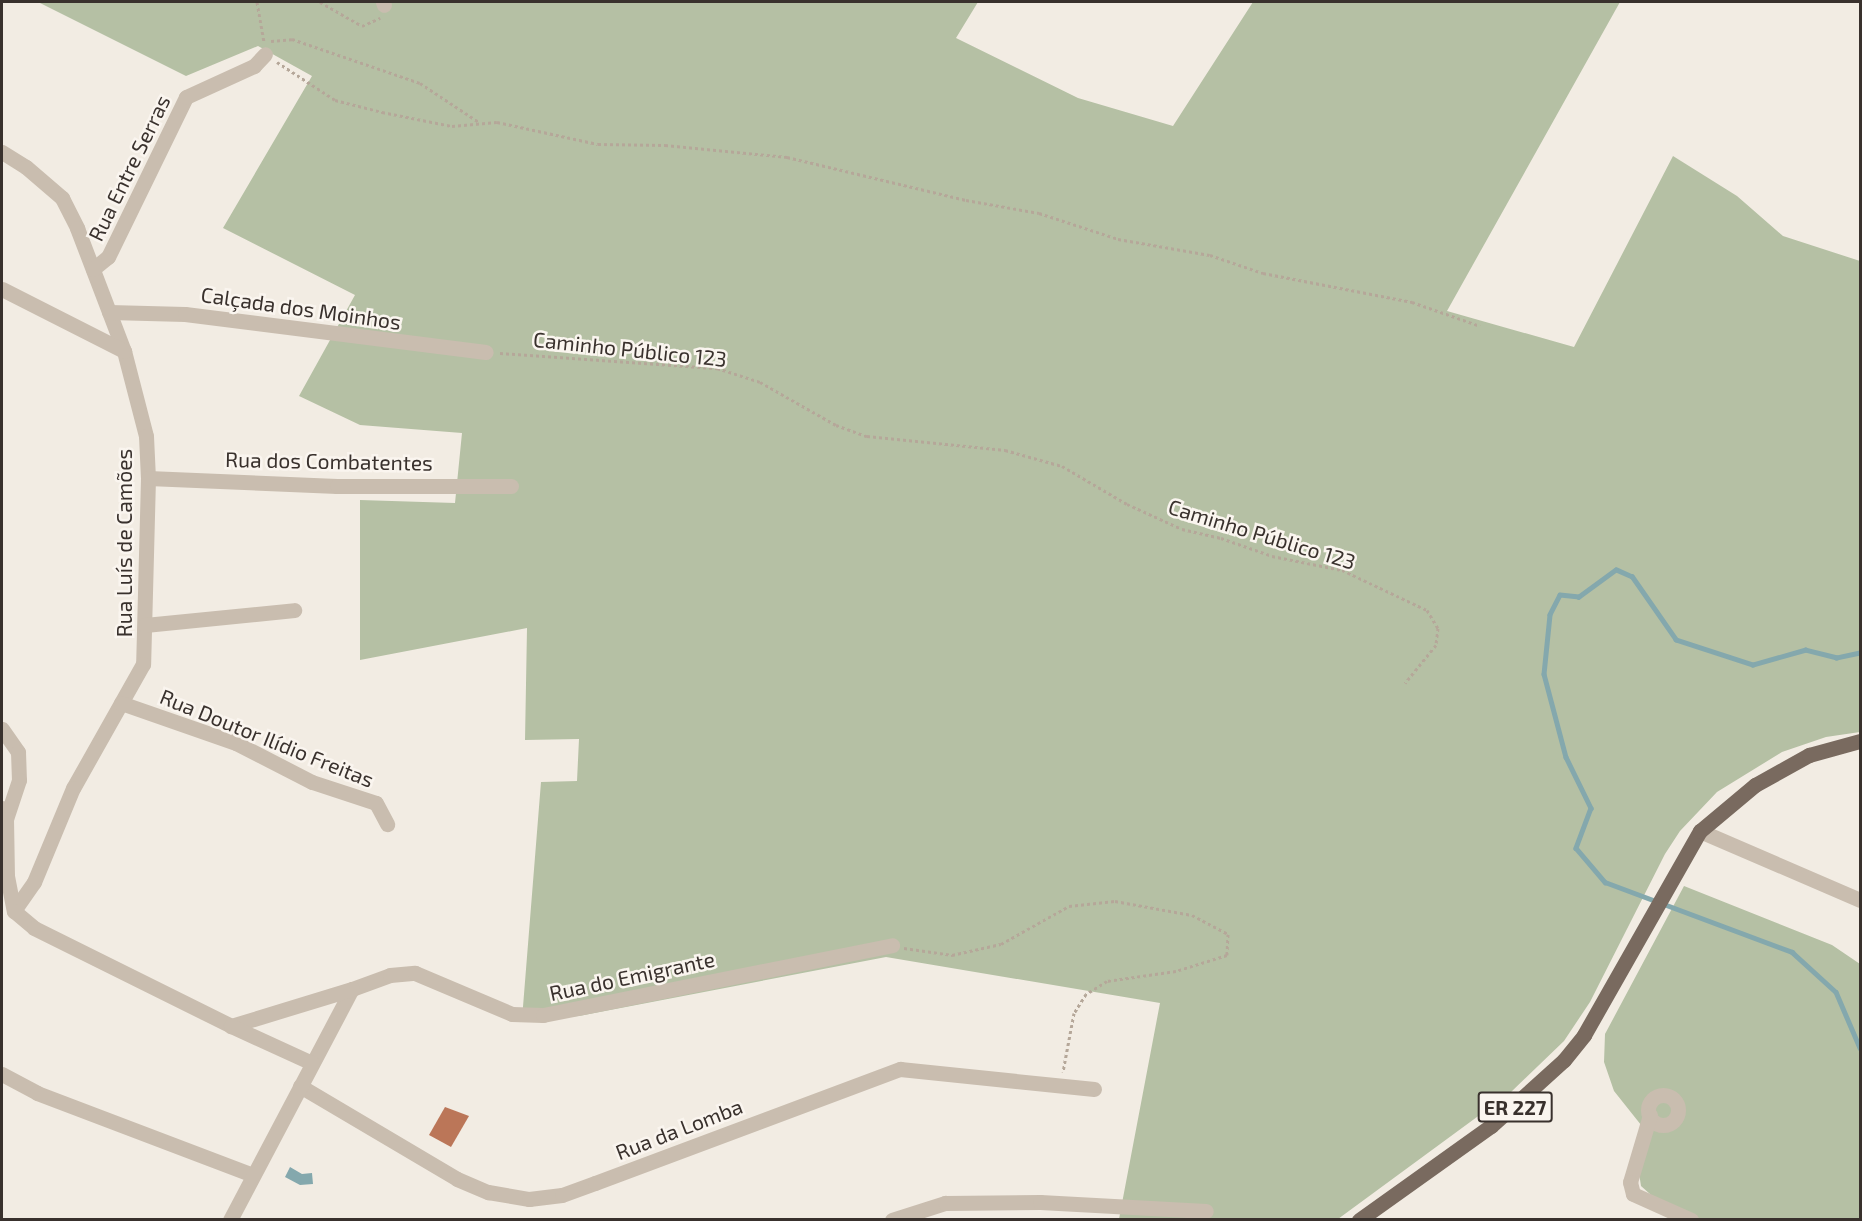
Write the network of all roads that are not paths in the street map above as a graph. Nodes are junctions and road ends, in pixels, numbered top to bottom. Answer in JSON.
{"nodes":[{"id":1,"x":264,"y":47,"type":"road end"},
{"id":2,"x":2,"y":153,"type":"edge"},
{"id":3,"x":93,"y":269,"type":"junction"},
{"id":4,"x":2,"y":289,"type":"edge"},
{"id":5,"x":109,"y":312,"type":"junction"},
{"id":6,"x":123,"y":351,"type":"junction"},
{"id":7,"x":486,"y":352,"type":"road end"},
{"id":8,"x":147,"y":478,"type":"junction"},
{"id":9,"x":510,"y":486,"type":"dead end"},
{"id":10,"x":294,"y":610,"type":"dead end"},
{"id":11,"x":145,"y":625,"type":"junction"},
{"id":12,"x":121,"y":703,"type":"junction"},
{"id":13,"x":2,"y":729,"type":"edge"},
{"id":14,"x":1860,"y":741,"type":"edge"},
{"id":15,"x":4,"y":814,"type":"edge"},
{"id":16,"x":387,"y":824,"type":"dead end"},
{"id":17,"x":1700,"y":831,"type":"junction"},
{"id":18,"x":1860,"y":900,"type":"edge"},
{"id":19,"x":8,"y":912,"type":"edge"},
{"id":20,"x":892,"y":945,"type":"road end"},
{"id":21,"x":352,"y":989,"type":"junction"},
{"id":22,"x":231,"y":1026,"type":"junction"},
{"id":23,"x":312,"y":1063,"type":"junction"},
{"id":24,"x":2,"y":1074,"type":"edge"},
{"id":25,"x":300,"y":1086,"type":"junction"},
{"id":26,"x":1094,"y":1089,"type":"dead end"},
{"id":27,"x":1650,"y":1115,"type":"dead end"},
{"id":28,"x":253,"y":1175,"type":"junction"},
{"id":29,"x":1206,"y":1211,"type":"dead end"},
{"id":30,"x":230,"y":1220,"type":"edge"},
{"id":31,"x":892,"y":1220,"type":"edge"},
{"id":32,"x":1359,"y":1220,"type":"edge"},
{"id":33,"x":1691,"y":1220,"type":"edge"}],
"edges":[{"from":1,"to":3,"type":"street","name":"Rua Entre Serras"},
{"from":2,"to":3,"type":"street","name":"Rua Luís de Camões"},
{"from":3,"to":5,"type":"street","name":"Rua Luís de Camões"},
{"from":4,"to":6,"type":"street"},
{"from":5,"to":6,"type":"street","name":"Rua Luís de Camões"},
{"from":5,"to":7,"type":"street","name":"Calçada dos Moinhos"},
{"from":6,"to":8,"type":"street","name":"Rua Luís de Camões"},
{"from":8,"to":9,"type":"street","name":"Rua dos Combatentes"},
{"from":8,"to":11,"type":"street","name":"Rua Luís de Camões"},
{"from":10,"to":11,"type":"street"},
{"from":11,"to":12,"type":"street","name":"Rua Luís de Camões"},
{"from":12,"to":16,"type":"street","name":"Rua Doutor Ilídio Freitas"},
{"from":12,"to":19,"type":"street","name":"Rua Luís de Camões"},
{"from":13,"to":15,"type":"street"},
{"from":14,"to":17,"type":"main road","number":"ER 227"},
{"from":15,"to":19,"type":"street"},
{"from":17,"to":18,"type":"street"},
{"from":17,"to":32,"type":"main road","number":"ER 227"},
{"from":19,"to":22,"type":"street"},
{"from":20,"to":21,"type":"street","name":"Rua do Emigrante"},
{"from":21,"to":22,"type":"street","name":"Rua do Emigrante"},
{"from":21,"to":23,"type":"street"},
{"from":22,"to":23,"type":"street"},
{"from":23,"to":25,"type":"street"},
{"from":24,"to":28,"type":"street"},
{"from":25,"to":26,"type":"street","name":"Rua da Lomba"},
{"from":25,"to":28,"type":"street"},
{"from":27,"to":33,"type":"street"},
{"from":28,"to":30,"type":"street"},
{"from":29,"to":31,"type":"street"}]}
